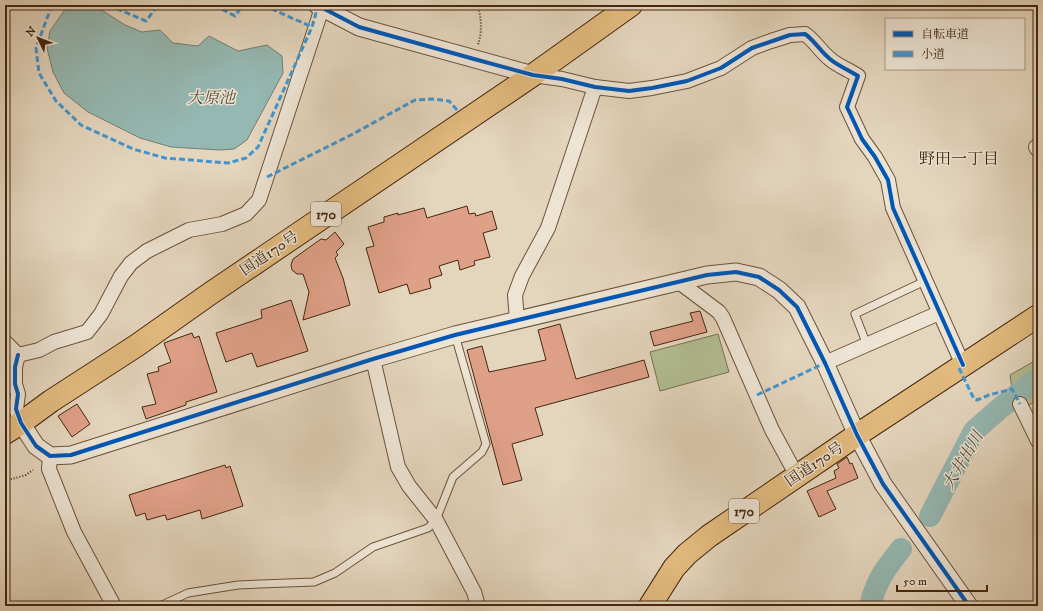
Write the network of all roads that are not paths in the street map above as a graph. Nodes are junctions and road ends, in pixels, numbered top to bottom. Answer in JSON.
{"nodes":[{"id":1,"x":611,"y":5,"type":"edge"},
{"id":2,"x":631,"y":5,"type":"edge"},
{"id":3,"x":319,"y":7,"type":"edge"},
{"id":4,"x":524,"y":72,"type":"junction"},
{"id":5,"x":596,"y":87,"type":"junction"},
{"id":6,"x":1038,"y":146,"type":"edge"},
{"id":7,"x":1038,"y":150,"type":"edge"},
{"id":8,"x":679,"y":282,"type":"junction"},
{"id":9,"x":925,"y":282,"type":"junction"},
{"id":10,"x":939,"y":313,"type":"junction"},
{"id":11,"x":1038,"y":316,"type":"edge"},
{"id":12,"x":517,"y":320,"type":"junction"},
{"id":13,"x":456,"y":335,"type":"junction"},
{"id":14,"x":5,"y":342,"type":"edge"},
{"id":15,"x":867,"y":345,"type":"junction"},
{"id":16,"x":18,"y":355,"type":"junction"},
{"id":17,"x":373,"y":359,"type":"junction"},
{"id":18,"x":825,"y":363,"type":"junction"},
{"id":19,"x":963,"y":365,"type":"junction"},
{"id":20,"x":1020,"y":404,"type":"dead end"},
{"id":21,"x":12,"y":420,"type":"edge"},
{"id":22,"x":857,"y":435,"type":"junction"},
{"id":23,"x":1038,"y":441,"type":"edge"},
{"id":24,"x":50,"y":456,"type":"junction"},
{"id":25,"x":797,"y":476,"type":"junction"},
{"id":26,"x":436,"y":520,"type":"junction"},
{"id":27,"x":114,"y":606,"type":"edge"},
{"id":28,"x":160,"y":606,"type":"edge"},
{"id":29,"x":478,"y":606,"type":"edge"},
{"id":30,"x":650,"y":606,"type":"edge"},
{"id":31,"x":969,"y":606,"type":"edge"}],
"edges":[{"from":1,"to":4,"type":"highway","name":"国道170号","number":"170"},
{"from":2,"to":4,"type":"highway","name":"国道170号","number":"170"},
{"from":3,"to":4,"type":"street"},
{"from":3,"to":16,"type":"street"},
{"from":4,"to":5,"type":"street"},
{"from":4,"to":21,"type":"highway","name":"国道170号","number":"170"},
{"from":5,"to":9,"type":"street"},
{"from":5,"to":12,"type":"street"},
{"from":6,"to":7,"type":"street"},
{"from":8,"to":12,"type":"street"},
{"from":8,"to":18,"type":"street"},
{"from":8,"to":25,"type":"street"},
{"from":9,"to":10,"type":"street"},
{"from":9,"to":15,"type":"lane"},
{"from":10,"to":15,"type":"street"},
{"from":10,"to":19,"type":"street"},
{"from":11,"to":19,"type":"highway","name":"国道170号","number":"170"},
{"from":12,"to":13,"type":"street"},
{"from":13,"to":17,"type":"street"},
{"from":13,"to":26,"type":"lane"},
{"from":14,"to":16,"type":"street"},
{"from":15,"to":18,"type":"street"},
{"from":16,"to":21,"type":"street"},
{"from":17,"to":24,"type":"street"},
{"from":17,"to":26,"type":"street"},
{"from":18,"to":22,"type":"street"},
{"from":19,"to":22,"type":"highway","name":"国道170号","number":"170"},
{"from":20,"to":23,"type":"street"},
{"from":21,"to":24,"type":"street"},
{"from":22,"to":25,"type":"highway","name":"国道170号","number":"170"},
{"from":22,"to":31,"type":"street"},
{"from":24,"to":27,"type":"street"},
{"from":25,"to":30,"type":"highway","name":"国道170号","number":"170"},
{"from":26,"to":28,"type":"lane"},
{"from":26,"to":29,"type":"street"}]}
